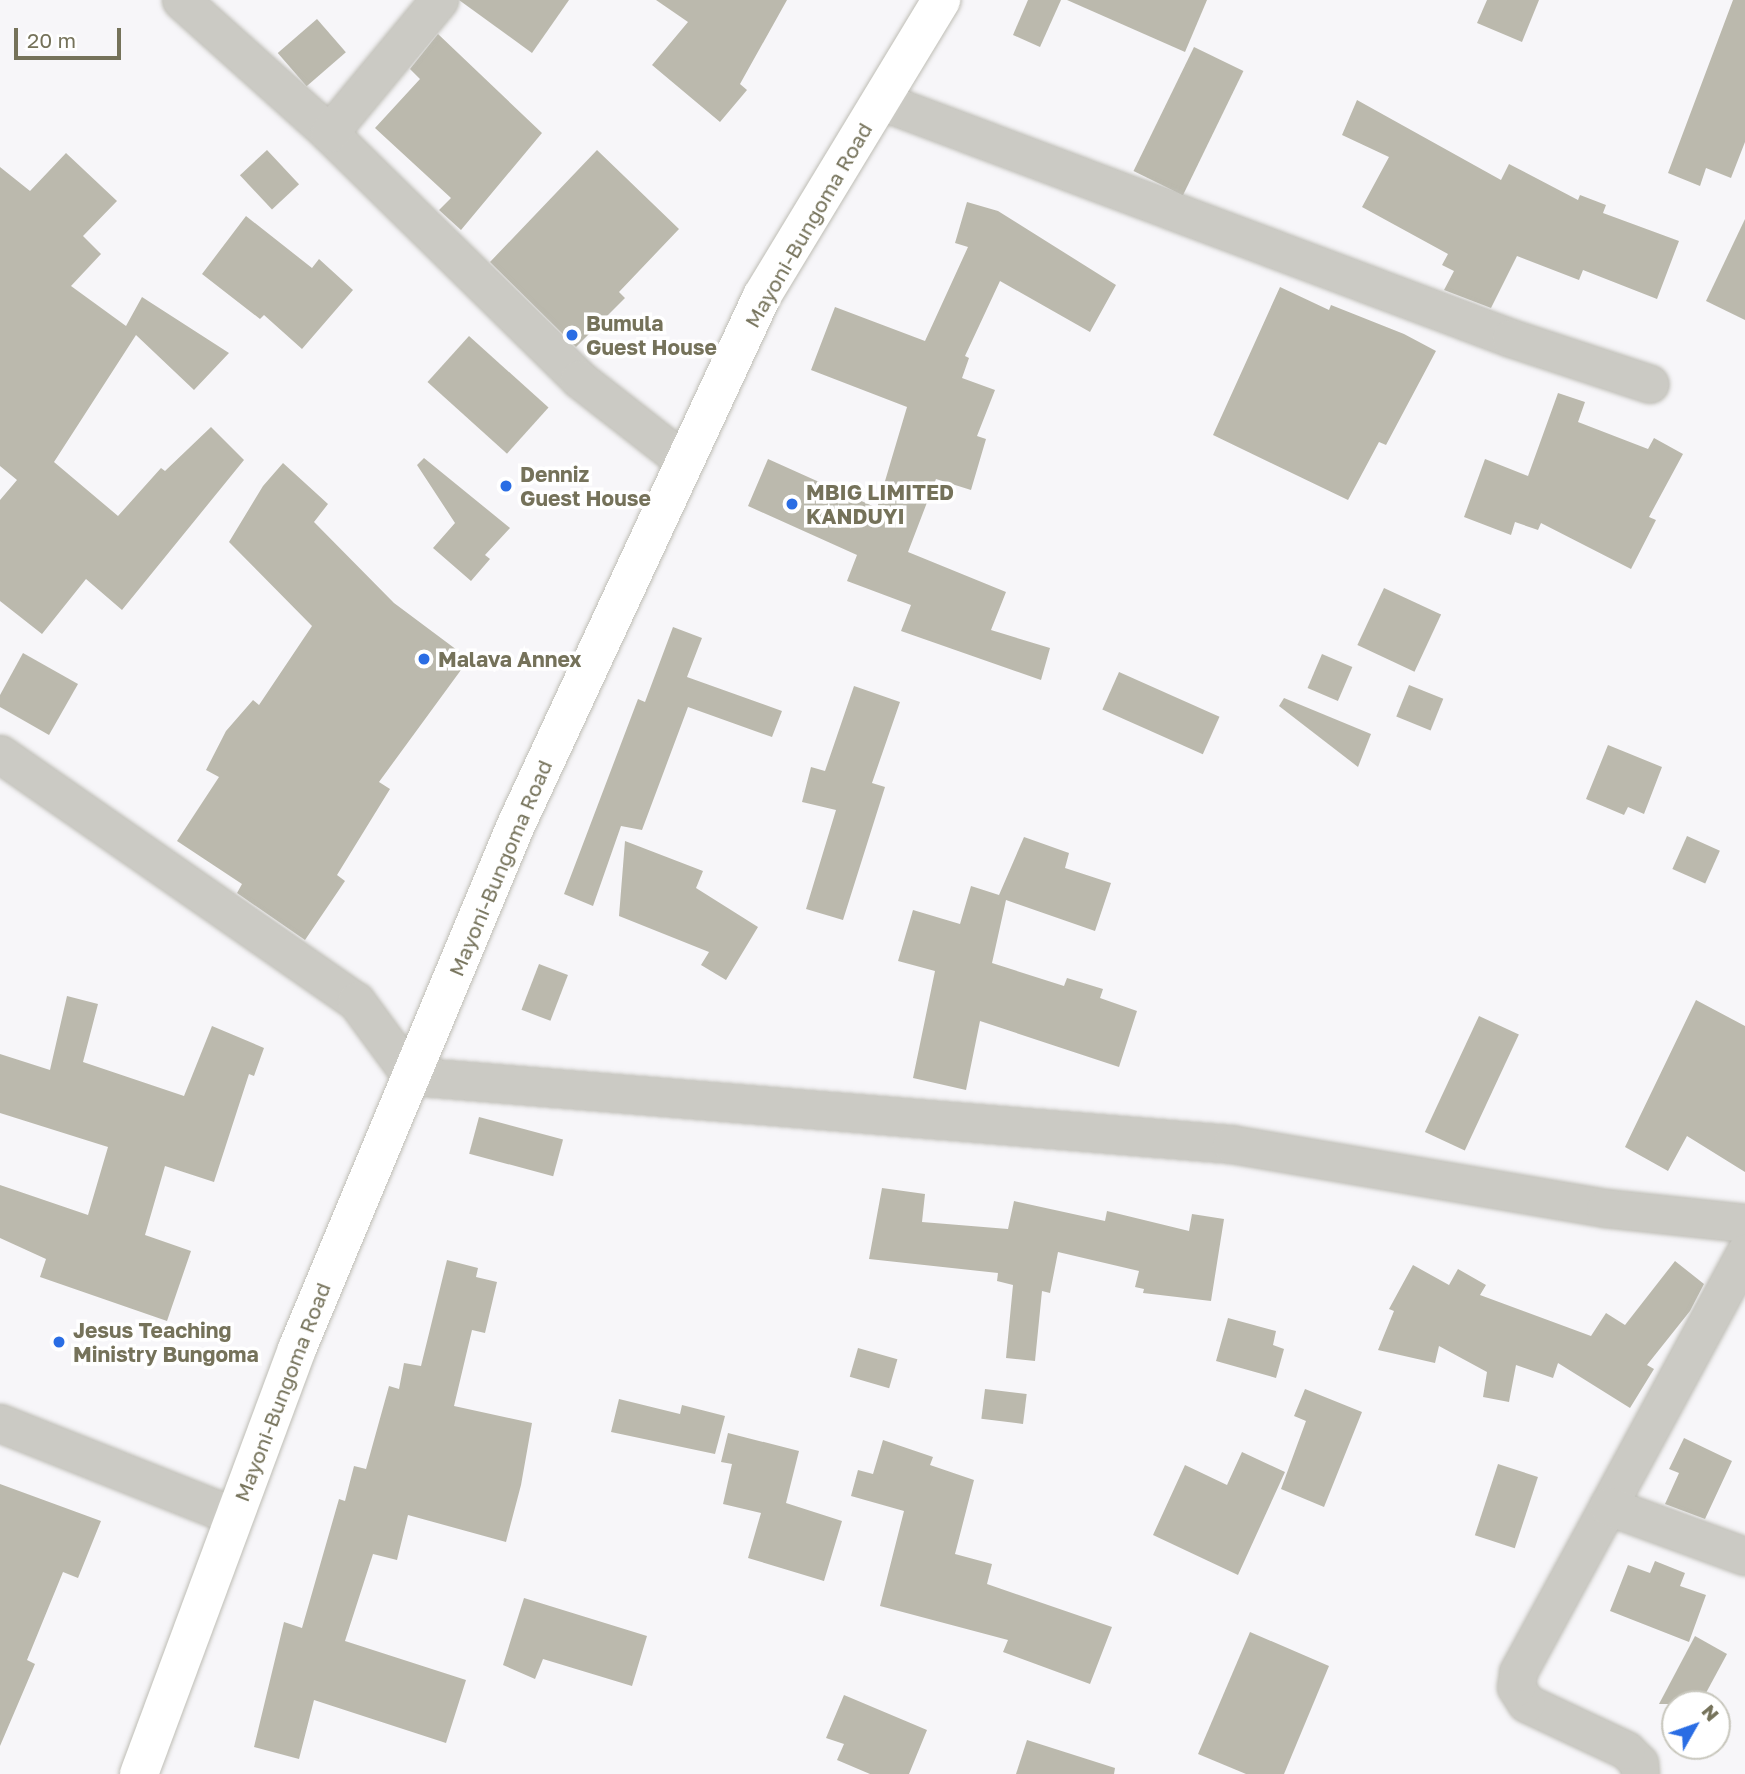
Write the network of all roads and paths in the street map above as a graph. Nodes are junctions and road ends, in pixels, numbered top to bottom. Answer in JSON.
{"nodes":[{"id":1,"x":181,"y":0,"type":"edge"},
{"id":2,"x":439,"y":0,"type":"edge"},
{"id":3,"x":941,"y":0,"type":"edge"},
{"id":4,"x":881,"y":101,"type":"junction"},
{"id":5,"x":329,"y":133,"type":"junction"},
{"id":6,"x":1650,"y":384,"type":"dead end"},
{"id":7,"x":684,"y":461,"type":"junction"},
{"id":8,"x":0,"y":754,"type":"edge"},
{"id":9,"x":411,"y":1076,"type":"junction"},
{"id":10,"x":1745,"y":1223,"type":"edge"},
{"id":11,"x":1745,"y":1252,"type":"edge"},
{"id":12,"x":0,"y":1423,"type":"edge"},
{"id":13,"x":1608,"y":1506,"type":"junction"},
{"id":14,"x":233,"y":1516,"type":"junction"},
{"id":15,"x":1745,"y":1556,"type":"edge"},
{"id":16,"x":139,"y":1774,"type":"edge"},
{"id":17,"x":1640,"y":1774,"type":"edge"}],
"edges":[{"from":1,"to":5,"type":"street"},
{"from":2,"to":5,"type":"street"},
{"from":3,"to":4,"type":"main road","name":"Mayoni-Bungoma Road"},
{"from":4,"to":6,"type":"street"},
{"from":4,"to":7,"type":"main road","name":"Mayoni-Bungoma Road"},
{"from":5,"to":7,"type":"street"},
{"from":7,"to":9,"type":"main road","name":"Mayoni-Bungoma Road"},
{"from":8,"to":9,"type":"street"},
{"from":9,"to":10,"type":"street"},
{"from":9,"to":14,"type":"main road","name":"Mayoni-Bungoma Road"},
{"from":11,"to":13,"type":"street"},
{"from":12,"to":14,"type":"street"},
{"from":13,"to":15,"type":"street"},
{"from":13,"to":17,"type":"street"},
{"from":14,"to":16,"type":"main road","name":"Mayoni-Bungoma Road"}]}
